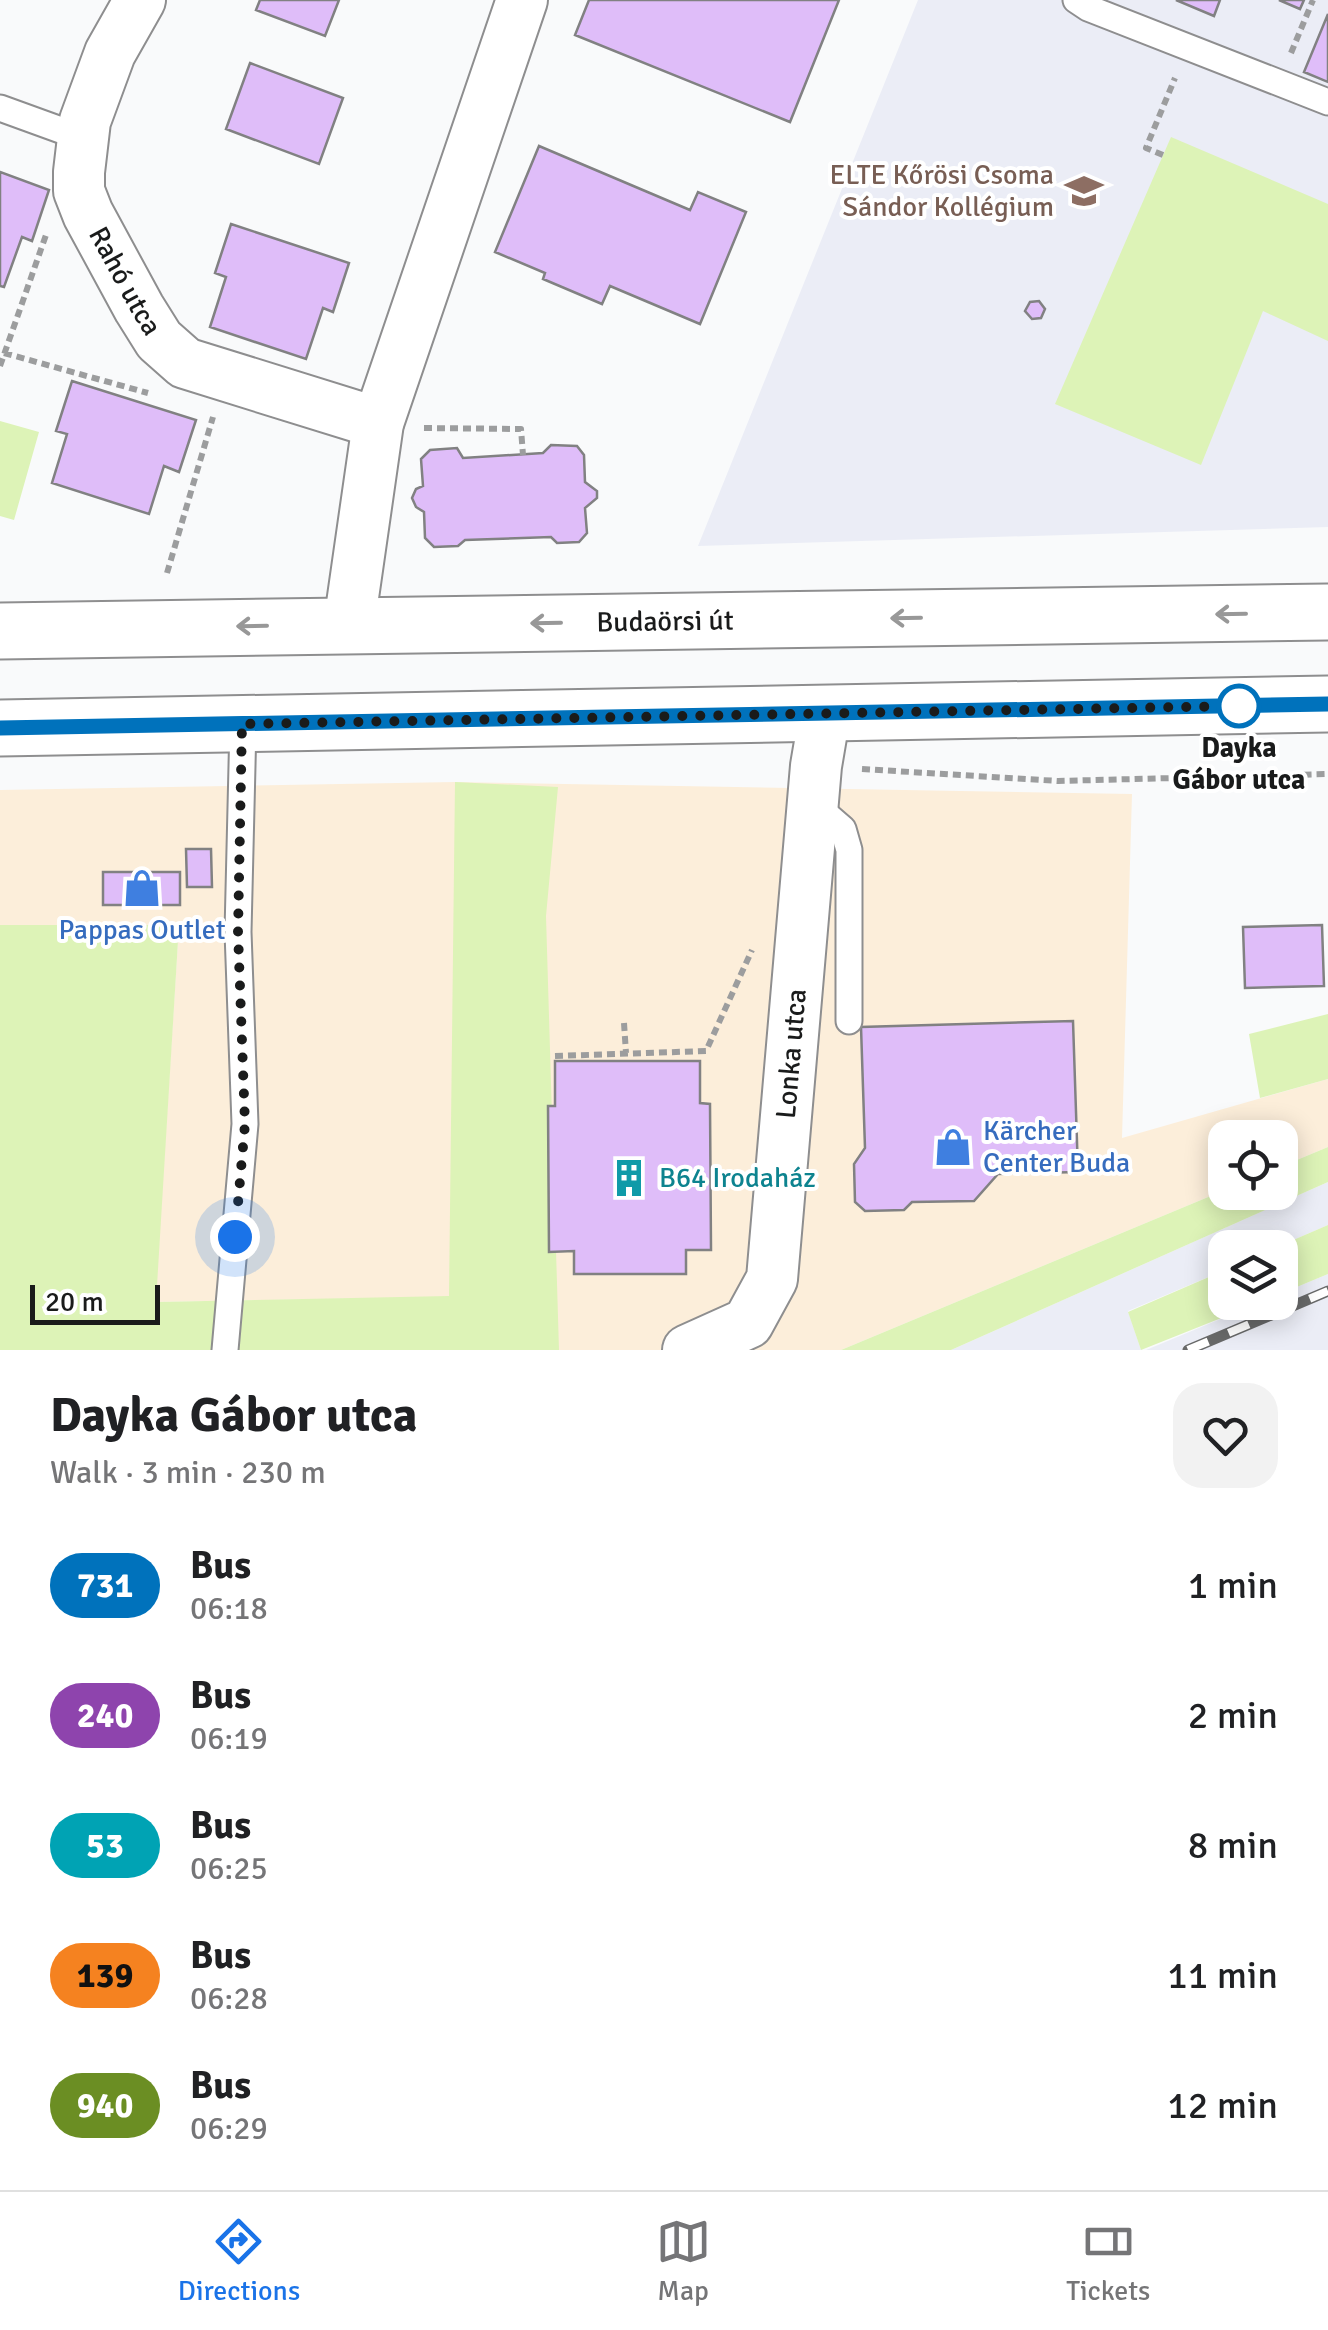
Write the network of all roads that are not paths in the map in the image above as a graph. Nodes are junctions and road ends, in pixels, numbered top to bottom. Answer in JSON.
{"nodes":[{"id":1,"x":140,"y":0,"type":"edge"},
{"id":2,"x":522,"y":0,"type":"edge"},
{"id":3,"x":1076,"y":0,"type":"edge"},
{"id":4,"x":1328,"y":102,"type":"edge"},
{"id":5,"x":0,"y":108,"type":"edge"},
{"id":6,"x":80,"y":137,"type":"junction"},
{"id":7,"x":401,"y":426,"type":"junction"},
{"id":8,"x":1328,"y":612,"type":"edge"},
{"id":9,"x":349,"y":625,"type":"junction"},
{"id":10,"x":0,"y":632,"type":"edge"},
{"id":11,"x":1328,"y":704,"type":"edge"},
{"id":12,"x":824,"y":712,"type":"junction"},
{"id":13,"x":242,"y":724,"type":"junction"},
{"id":14,"x":0,"y":728,"type":"edge"},
{"id":15,"x":815,"y":785,"type":"junction"},
{"id":16,"x":849,"y":1022,"type":"dead end"},
{"id":17,"x":225,"y":1350,"type":"edge"},
{"id":18,"x":688,"y":1350,"type":"edge"}],
"edges":[{"from":1,"to":6,"type":"street","name":"Rahó utca"},
{"from":2,"to":7,"type":"street"},
{"from":3,"to":4,"type":"lane"},
{"from":5,"to":6,"type":"lane"},
{"from":6,"to":7,"type":"street","name":"Rahó utca"},
{"from":7,"to":9,"type":"street"},
{"from":8,"to":9,"type":"main road","name":"Budaörsi út","one_way":true},
{"from":9,"to":10,"type":"main road","name":"Budaörsi út","one_way":true},
{"from":11,"to":12,"type":"main road"},
{"from":12,"to":13,"type":"main road"},
{"from":12,"to":15,"type":"street","name":"Lonka utca"},
{"from":13,"to":14,"type":"main road"},
{"from":13,"to":17,"type":"lane"},
{"from":15,"to":16,"type":"lane"},
{"from":15,"to":18,"type":"street","name":"Lonka utca"}]}
